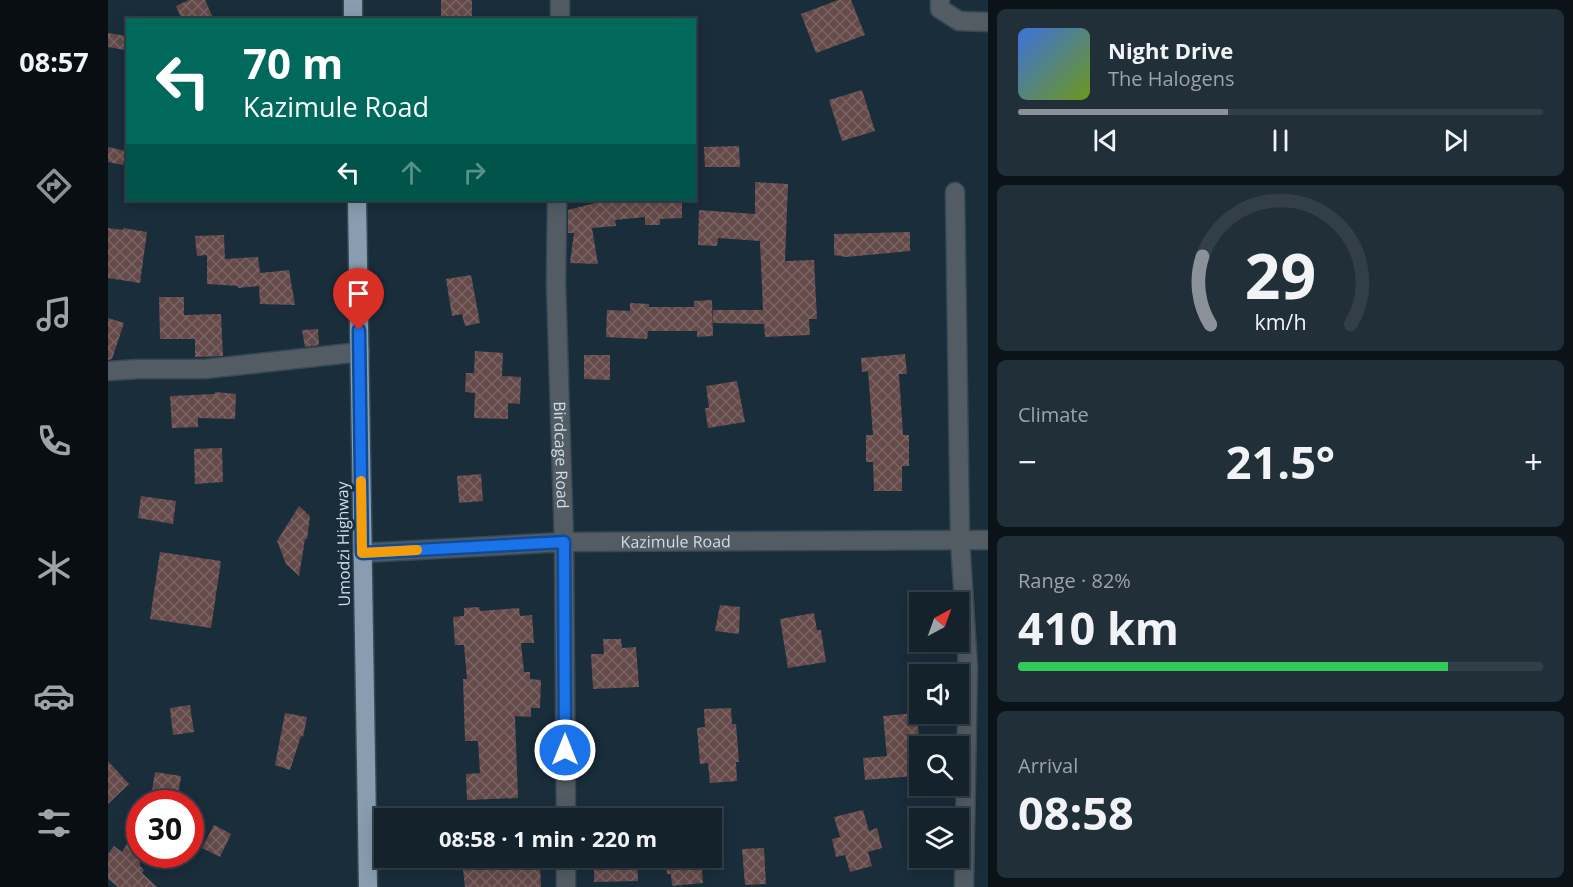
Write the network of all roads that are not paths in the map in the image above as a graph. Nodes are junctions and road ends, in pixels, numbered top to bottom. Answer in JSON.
{"nodes":[{"id":1,"x":353,"y":0,"type":"edge"},
{"id":2,"x":560,"y":0,"type":"edge"},
{"id":3,"x":940,"y":0,"type":"edge"},
{"id":4,"x":353,"y":18,"type":"edge"},
{"id":5,"x":560,"y":18,"type":"edge"},
{"id":6,"x":988,"y":22,"type":"edge"},
{"id":7,"x":955,"y":192,"type":"dead end"},
{"id":8,"x":357,"y":201,"type":"edge"},
{"id":9,"x":557,"y":201,"type":"edge"},
{"id":10,"x":360,"y":352,"type":"junction"},
{"id":11,"x":108,"y":371,"type":"edge"},
{"id":12,"x":960,"y":540,"type":"junction"},
{"id":13,"x":988,"y":540,"type":"edge"},
{"id":14,"x":564,"y":542,"type":"junction"},
{"id":15,"x":362,"y":553,"type":"junction"},
{"id":16,"x":566,"y":808,"type":"edge"},
{"id":17,"x":566,"y":868,"type":"edge"},
{"id":18,"x":368,"y":887,"type":"edge"},
{"id":19,"x":566,"y":887,"type":"edge"},
{"id":20,"x":964,"y":887,"type":"edge"}],
"edges":[{"from":1,"to":4,"type":"highway"},
{"from":2,"to":5,"type":"street"},
{"from":3,"to":6,"type":"street"},
{"from":7,"to":12,"type":"street"},
{"from":8,"to":10,"type":"highway","name":"Umodzi Highway"},
{"from":9,"to":14,"type":"street","name":"Birdcage Road"},
{"from":10,"to":11,"type":"street"},
{"from":10,"to":15,"type":"highway","name":"Umodzi Highway"},
{"from":12,"to":13,"type":"street","name":"Kazimule Road"},
{"from":12,"to":14,"type":"street","name":"Kazimule Road"},
{"from":12,"to":20,"type":"street"},
{"from":14,"to":15,"type":"street","name":"Kazimule Road"},
{"from":14,"to":16,"type":"street","name":"Birdcage Road"},
{"from":15,"to":18,"type":"highway","name":"Umodzi Highway"},
{"from":17,"to":19,"type":"street"}]}
